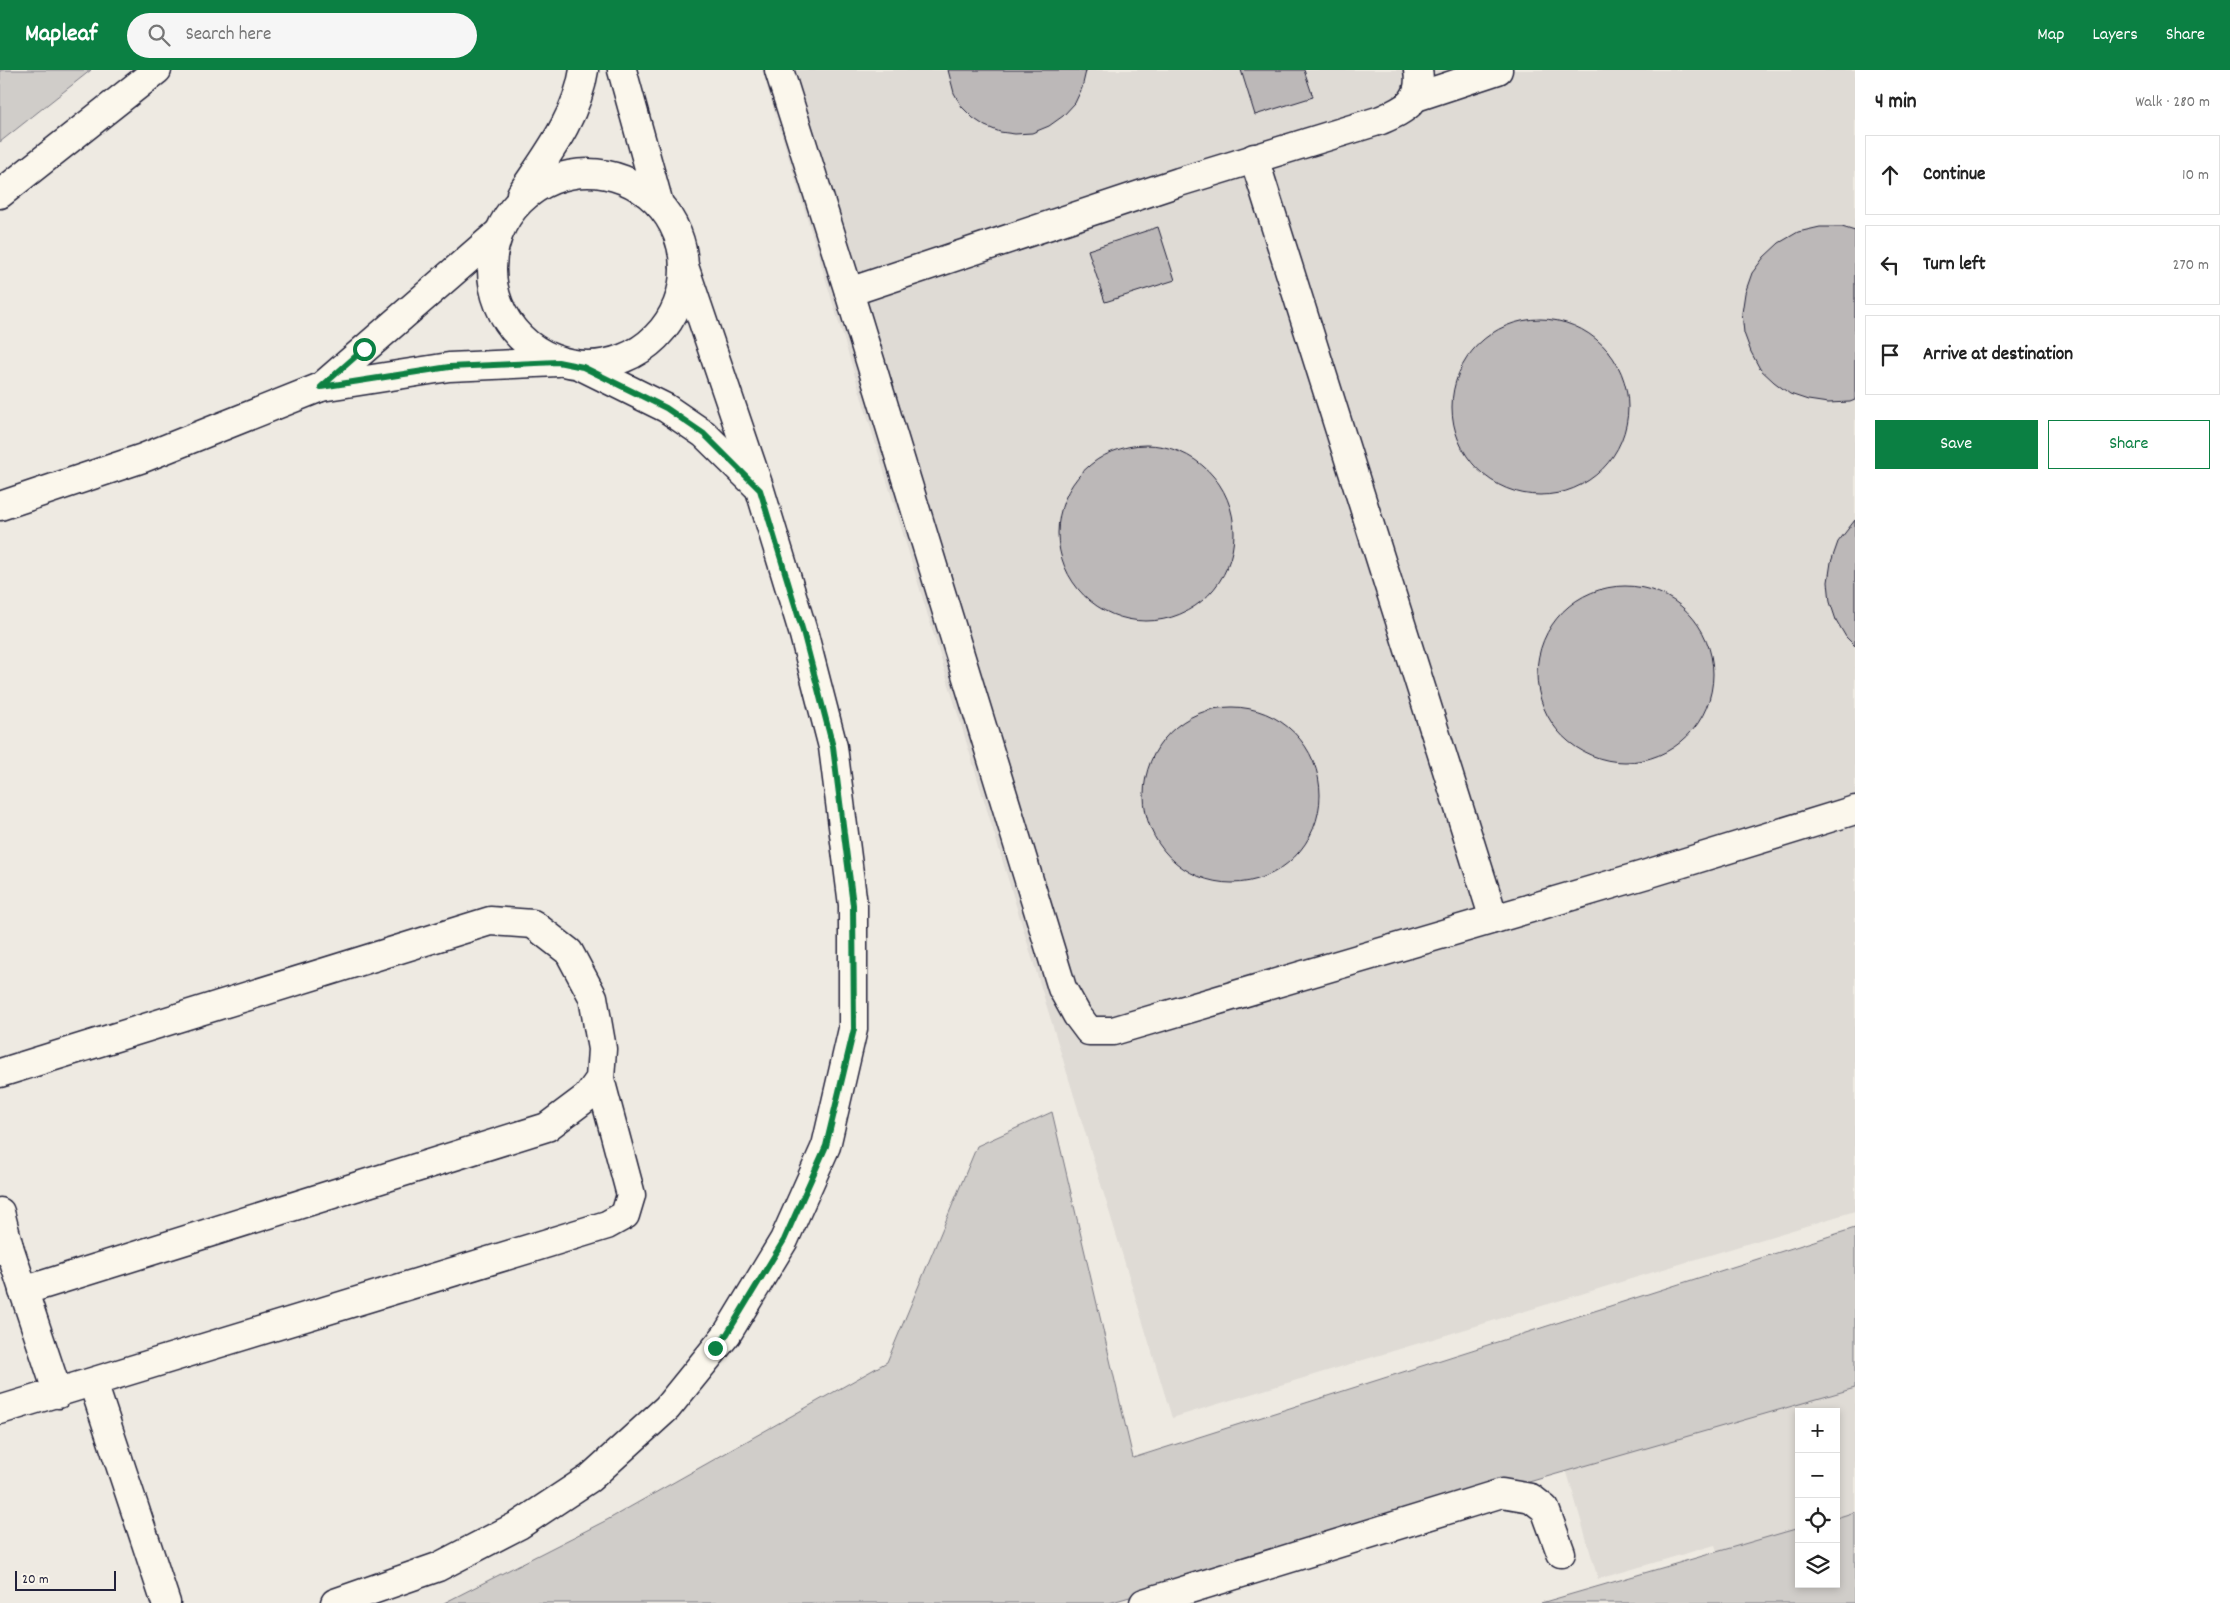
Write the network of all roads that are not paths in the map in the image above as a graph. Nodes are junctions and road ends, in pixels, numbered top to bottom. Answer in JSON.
{"nodes":[{"id":1,"x":156,"y":70,"type":"edge"},
{"id":2,"x":584,"y":70,"type":"edge"},
{"id":3,"x":622,"y":70,"type":"edge"},
{"id":4,"x":779,"y":70,"type":"edge"},
{"id":5,"x":1418,"y":70,"type":"edge"},
{"id":6,"x":1498,"y":70,"type":"edge"},
{"id":7,"x":1416,"y":97,"type":"junction"},
{"id":8,"x":1254,"y":158,"type":"junction"},
{"id":9,"x":0,"y":194,"type":"edge"},
{"id":10,"x":659,"y":204,"type":"junction"},
{"id":11,"x":503,"y":224,"type":"junction"},
{"id":12,"x":684,"y":266,"type":"junction"},
{"id":13,"x":849,"y":292,"type":"junction"},
{"id":14,"x":570,"y":365,"type":"junction"},
{"id":15,"x":321,"y":387,"type":"junction"},
{"id":16,"x":760,"y":490,"type":"junction"},
{"id":17,"x":0,"y":506,"type":"edge"},
{"id":18,"x":1855,"y":810,"type":"edge"},
{"id":19,"x":1494,"y":919,"type":"junction"},
{"id":20,"x":0,"y":1073,"type":"edge"},
{"id":21,"x":600,"y":1079,"type":"junction"},
{"id":22,"x":0,"y":1212,"type":"edge"},
{"id":23,"x":5,"y":1249,"type":"edge"},
{"id":24,"x":23,"y":1290,"type":"junction"},
{"id":25,"x":93,"y":1383,"type":"junction"},
{"id":26,"x":58,"y":1394,"type":"junction"},
{"id":27,"x":0,"y":1410,"type":"edge"},
{"id":28,"x":1561,"y":1553,"type":"dead end"},
{"id":29,"x":166,"y":1603,"type":"edge"},
{"id":30,"x":336,"y":1603,"type":"edge"},
{"id":31,"x":1144,"y":1603,"type":"edge"}],
"edges":[{"from":1,"to":9,"type":"street"},
{"from":2,"to":11,"type":"street"},
{"from":3,"to":10,"type":"street"},
{"from":4,"to":13,"type":"street"},
{"from":5,"to":7,"type":"street"},
{"from":6,"to":7,"type":"street"},
{"from":7,"to":8,"type":"street"},
{"from":8,"to":13,"type":"street"},
{"from":8,"to":19,"type":"street"},
{"from":10,"to":11,"type":"street"},
{"from":10,"to":12,"type":"street"},
{"from":11,"to":14,"type":"street"},
{"from":11,"to":15,"type":"street"},
{"from":12,"to":14,"type":"street"},
{"from":12,"to":16,"type":"street"},
{"from":13,"to":19,"type":"street"},
{"from":14,"to":15,"type":"street"},
{"from":14,"to":16,"type":"street"},
{"from":15,"to":17,"type":"street"},
{"from":16,"to":30,"type":"street"},
{"from":18,"to":19,"type":"street"},
{"from":20,"to":21,"type":"street"},
{"from":21,"to":24,"type":"street"},
{"from":21,"to":25,"type":"street"},
{"from":22,"to":23,"type":"street"},
{"from":23,"to":24,"type":"street"},
{"from":24,"to":26,"type":"street"},
{"from":25,"to":26,"type":"street"},
{"from":25,"to":29,"type":"street"},
{"from":26,"to":27,"type":"street"},
{"from":28,"to":31,"type":"street"}]}
